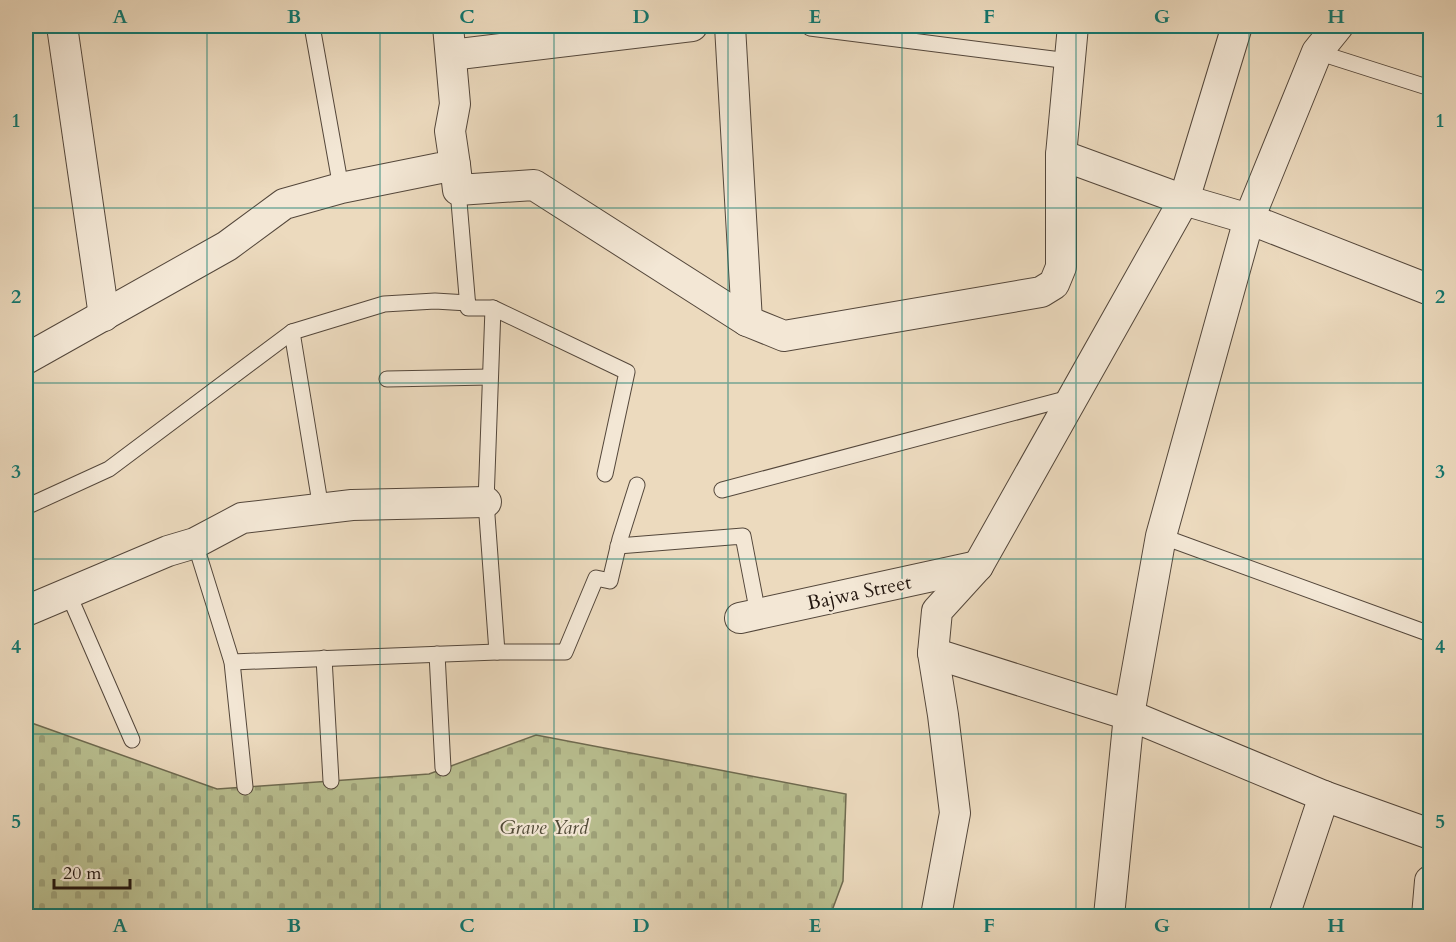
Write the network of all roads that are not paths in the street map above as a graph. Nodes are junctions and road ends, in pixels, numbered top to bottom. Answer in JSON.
{"nodes":[{"id":1,"x":62,"y":26,"type":"edge"},
{"id":2,"x":312,"y":26,"type":"edge"},
{"id":3,"x":448,"y":26,"type":"edge"},
{"id":4,"x":692,"y":26,"type":"edge"},
{"id":5,"x":730,"y":26,"type":"edge"},
{"id":6,"x":1073,"y":26,"type":"edge"},
{"id":7,"x":1237,"y":26,"type":"edge"},
{"id":8,"x":1338,"y":26,"type":"edge"},
{"id":9,"x":810,"y":28,"type":"dead end"},
{"id":10,"x":627,"y":30,"type":"edge"},
{"id":11,"x":1317,"y":52,"type":"junction"},
{"id":12,"x":451,"y":55,"type":"junction"},
{"id":13,"x":1069,"y":61,"type":"junction"},
{"id":14,"x":1431,"y":88,"type":"edge"},
{"id":15,"x":1061,"y":155,"type":"junction"},
{"id":16,"x":456,"y":177,"type":"junction"},
{"id":17,"x":341,"y":188,"type":"junction"},
{"id":18,"x":1184,"y":200,"type":"junction"},
{"id":19,"x":1249,"y":219,"type":"junction"},
{"id":20,"x":1431,"y":290,"type":"edge"},
{"id":21,"x":468,"y":303,"type":"junction"},
{"id":22,"x":493,"y":308,"type":"junction"},
{"id":23,"x":104,"y":316,"type":"junction"},
{"id":24,"x":747,"y":321,"type":"junction"},
{"id":25,"x":292,"y":332,"type":"junction"},
{"id":26,"x":26,"y":359,"type":"edge"},
{"id":27,"x":490,"y":376,"type":"junction"},
{"id":28,"x":387,"y":379,"type":"dead end"},
{"id":29,"x":1073,"y":397,"type":"junction"},
{"id":30,"x":605,"y":474,"type":"dead end"},
{"id":31,"x":637,"y":485,"type":"dead end"},
{"id":32,"x":722,"y":490,"type":"dead end"},
{"id":33,"x":486,"y":502,"type":"junction"},
{"id":34,"x":26,"y":507,"type":"edge"},
{"id":35,"x":321,"y":509,"type":"junction"},
{"id":36,"x":1161,"y":536,"type":"junction"},
{"id":37,"x":195,"y":543,"type":"junction"},
{"id":38,"x":618,"y":546,"type":"junction"},
{"id":39,"x":978,"y":566,"type":"junction"},
{"id":40,"x":68,"y":593,"type":"junction"},
{"id":41,"x":26,"y":610,"type":"edge"},
{"id":42,"x":749,"y":616,"type":"joint"},
{"id":43,"x":1431,"y":634,"type":"edge"},
{"id":44,"x":497,"y":652,"type":"junction"},
{"id":45,"x":933,"y":652,"type":"junction"},
{"id":46,"x":437,"y":654,"type":"junction"},
{"id":47,"x":324,"y":658,"type":"junction"},
{"id":48,"x":232,"y":662,"type":"junction"},
{"id":49,"x":1130,"y":715,"type":"junction"},
{"id":50,"x":132,"y":740,"type":"dead end"},
{"id":51,"x":443,"y":768,"type":"dead end"},
{"id":52,"x":331,"y":780,"type":"dead end"},
{"id":53,"x":245,"y":787,"type":"dead end"},
{"id":54,"x":1324,"y":796,"type":"junction"},
{"id":55,"x":1431,"y":834,"type":"edge"},
{"id":56,"x":1431,"y":880,"type":"edge"},
{"id":57,"x":936,"y":916,"type":"edge"},
{"id":58,"x":1109,"y":916,"type":"edge"},
{"id":59,"x":1284,"y":916,"type":"edge"},
{"id":60,"x":1427,"y":916,"type":"edge"}],
"edges":[{"from":1,"to":23,"type":"street"},
{"from":2,"to":17,"type":"lane"},
{"from":3,"to":12,"type":"street"},
{"from":4,"to":10,"type":"street"},
{"from":5,"to":24,"type":"street"},
{"from":6,"to":13,"type":"street"},
{"from":7,"to":18,"type":"street"},
{"from":8,"to":11,"type":"street"},
{"from":9,"to":13,"type":"lane"},
{"from":10,"to":12,"type":"street"},
{"from":11,"to":14,"type":"lane"},
{"from":11,"to":19,"type":"street"},
{"from":12,"to":16,"type":"street"},
{"from":13,"to":15,"type":"street"},
{"from":15,"to":18,"type":"street"},
{"from":15,"to":24,"type":"street"},
{"from":16,"to":17,"type":"street"},
{"from":16,"to":21,"type":"lane"},
{"from":16,"to":24,"type":"street"},
{"from":17,"to":23,"type":"street"},
{"from":18,"to":19,"type":"street"},
{"from":18,"to":29,"type":"street"},
{"from":19,"to":20,"type":"street"},
{"from":19,"to":36,"type":"street"},
{"from":21,"to":22,"type":"lane"},
{"from":21,"to":25,"type":"lane"},
{"from":22,"to":27,"type":"lane"},
{"from":22,"to":30,"type":"lane"},
{"from":23,"to":26,"type":"street"},
{"from":25,"to":34,"type":"lane"},
{"from":25,"to":35,"type":"lane"},
{"from":27,"to":28,"type":"lane"},
{"from":27,"to":33,"type":"lane"},
{"from":29,"to":32,"type":"lane"},
{"from":29,"to":39,"type":"street"},
{"from":31,"to":38,"type":"lane"},
{"from":33,"to":35,"type":"street"},
{"from":33,"to":44,"type":"lane"},
{"from":35,"to":37,"type":"street"},
{"from":36,"to":43,"type":"lane"},
{"from":36,"to":49,"type":"street"},
{"from":37,"to":40,"type":"street"},
{"from":37,"to":48,"type":"lane"},
{"from":38,"to":42,"type":"lane"},
{"from":38,"to":44,"type":"lane"},
{"from":39,"to":42,"type":"street","name":"Bajwa Street"},
{"from":39,"to":45,"type":"street"},
{"from":40,"to":41,"type":"street"},
{"from":40,"to":50,"type":"lane"},
{"from":44,"to":46,"type":"lane"},
{"from":45,"to":49,"type":"street"},
{"from":45,"to":57,"type":"street"},
{"from":46,"to":47,"type":"lane"},
{"from":46,"to":51,"type":"lane"},
{"from":47,"to":48,"type":"lane"},
{"from":47,"to":52,"type":"lane"},
{"from":48,"to":53,"type":"lane"},
{"from":49,"to":54,"type":"street"},
{"from":49,"to":58,"type":"street"},
{"from":54,"to":55,"type":"street"},
{"from":54,"to":59,"type":"street"},
{"from":56,"to":60,"type":"street"}]}
